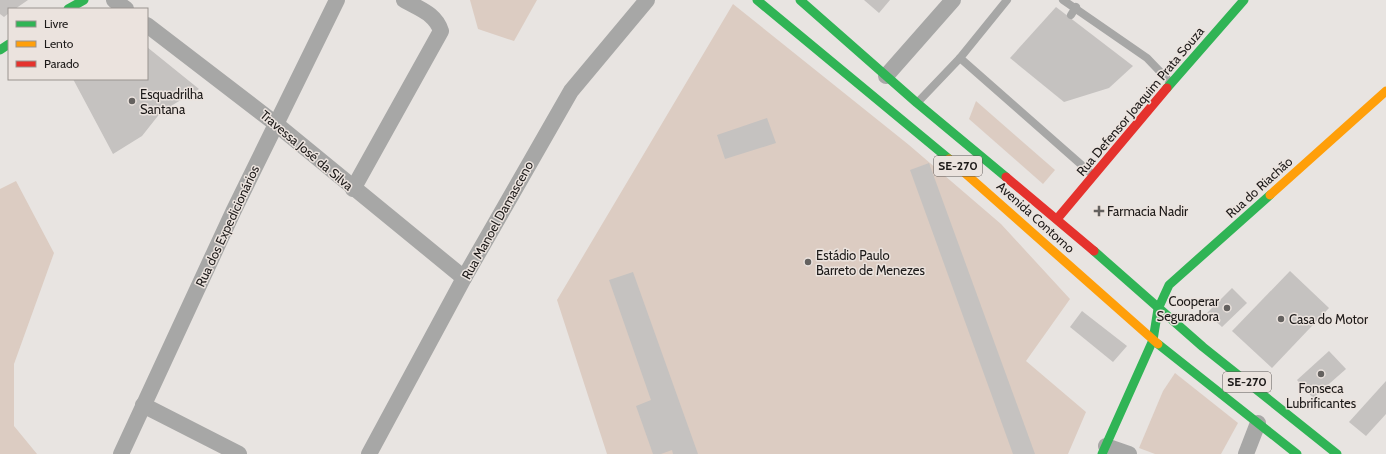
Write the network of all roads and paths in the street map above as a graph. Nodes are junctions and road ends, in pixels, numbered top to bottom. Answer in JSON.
{"nodes":[{"id":1,"x":84,"y":0,"type":"edge"},
{"id":2,"x":114,"y":0,"type":"edge"},
{"id":3,"x":337,"y":0,"type":"edge"},
{"id":4,"x":404,"y":0,"type":"edge"},
{"id":5,"x":647,"y":0,"type":"edge"},
{"id":6,"x":757,"y":0,"type":"edge"},
{"id":7,"x":800,"y":0,"type":"edge"},
{"id":8,"x":953,"y":0,"type":"edge"},
{"id":9,"x":1007,"y":0,"type":"edge"},
{"id":10,"x":1063,"y":0,"type":"edge"},
{"id":11,"x":1244,"y":0,"type":"edge"},
{"id":12,"x":70,"y":8,"type":"edge"},
{"id":13,"x":125,"y":8,"type":"edge"},
{"id":14,"x":1076,"y":8,"type":"junction"},
{"id":15,"x":1071,"y":15,"type":"dead end"},
{"id":16,"x":148,"y":26,"type":"edge"},
{"id":17,"x":960,"y":58,"type":"junction"},
{"id":18,"x":886,"y":76,"type":"junction"},
{"id":19,"x":1171,"y":83,"type":"junction"},
{"id":20,"x":1386,"y":91,"type":"edge"},
{"id":21,"x":917,"y":103,"type":"junction"},
{"id":22,"x":276,"y":124,"type":"junction"},
{"id":23,"x":1094,"y":176,"type":"junction"},
{"id":24,"x":353,"y":189,"type":"junction"},
{"id":25,"x":1057,"y":219,"type":"junction"},
{"id":26,"x":464,"y":278,"type":"junction"},
{"id":27,"x":1158,"y":309,"type":"junction"},
{"id":28,"x":1153,"y":340,"type":"junction"},
{"id":29,"x":143,"y":405,"type":"junction"},
{"id":30,"x":1258,"y":423,"type":"junction"},
{"id":31,"x":1104,"y":450,"type":"edge"},
{"id":32,"x":121,"y":454,"type":"edge"},
{"id":33,"x":239,"y":454,"type":"edge"},
{"id":34,"x":369,"y":454,"type":"edge"},
{"id":35,"x":1129,"y":454,"type":"edge"},
{"id":36,"x":1246,"y":454,"type":"edge"},
{"id":37,"x":1297,"y":454,"type":"edge"},
{"id":38,"x":1337,"y":454,"type":"edge"}],
"edges":[{"from":1,"to":12,"type":"main road"},
{"from":2,"to":13,"type":"street"},
{"from":3,"to":22,"type":"street","name":"Rua dos Expedicionários"},
{"from":4,"to":24,"type":"street"},
{"from":5,"to":26,"type":"street","name":"Rua Manoel Damasceno"},
{"from":6,"to":28,"type":"main road","name":"Avenida Contorno","number":"SE-270"},
{"from":7,"to":18,"type":"main road","name":"Avenida Contorno","number":"SE-270"},
{"from":8,"to":18,"type":"street"},
{"from":9,"to":17,"type":"lane"},
{"from":10,"to":14,"type":"lane"},
{"from":11,"to":19,"type":"main road","name":"Rua Defensor Joaquim Prata Souza"},
{"from":14,"to":15,"type":"lane"},
{"from":14,"to":19,"type":"lane"},
{"from":16,"to":22,"type":"street","name":"Travessa José da Silva"},
{"from":17,"to":21,"type":"lane"},
{"from":17,"to":23,"type":"lane"},
{"from":18,"to":21,"type":"main road","name":"Avenida Contorno","number":"SE-270"},
{"from":19,"to":23,"type":"main road","name":"Rua Defensor Joaquim Prata Souza"},
{"from":20,"to":27,"type":"main road","name":"Rua do Riachão"},
{"from":21,"to":25,"type":"main road","name":"Avenida Contorno","number":"SE-270"},
{"from":22,"to":24,"type":"street","name":"Travessa José da Silva"},
{"from":22,"to":29,"type":"street","name":"Rua dos Expedicionários"},
{"from":23,"to":25,"type":"main road","name":"Rua Defensor Joaquim Prata Souza"},
{"from":24,"to":26,"type":"street","name":"Travessa José da Silva"},
{"from":25,"to":27,"type":"main road","name":"Avenida Contorno","number":"SE-270"},
{"from":26,"to":34,"type":"street","name":"Rua Manoel Damasceno"},
{"from":27,"to":28,"type":"main road","name":"Rua do Riachão"},
{"from":27,"to":38,"type":"main road","name":"Avenida Contorno","number":"SE-270"},
{"from":28,"to":30,"type":"main road","name":"Avenida Contorno","number":"SE-270"},
{"from":28,"to":31,"type":"main road","name":"Rua do Riachão"},
{"from":29,"to":32,"type":"street","name":"Rua dos Expedicionários"},
{"from":29,"to":33,"type":"street"},
{"from":30,"to":36,"type":"street"},
{"from":30,"to":37,"type":"main road","name":"Avenida Contorno","number":"SE-270"},
{"from":31,"to":35,"type":"street"}]}
